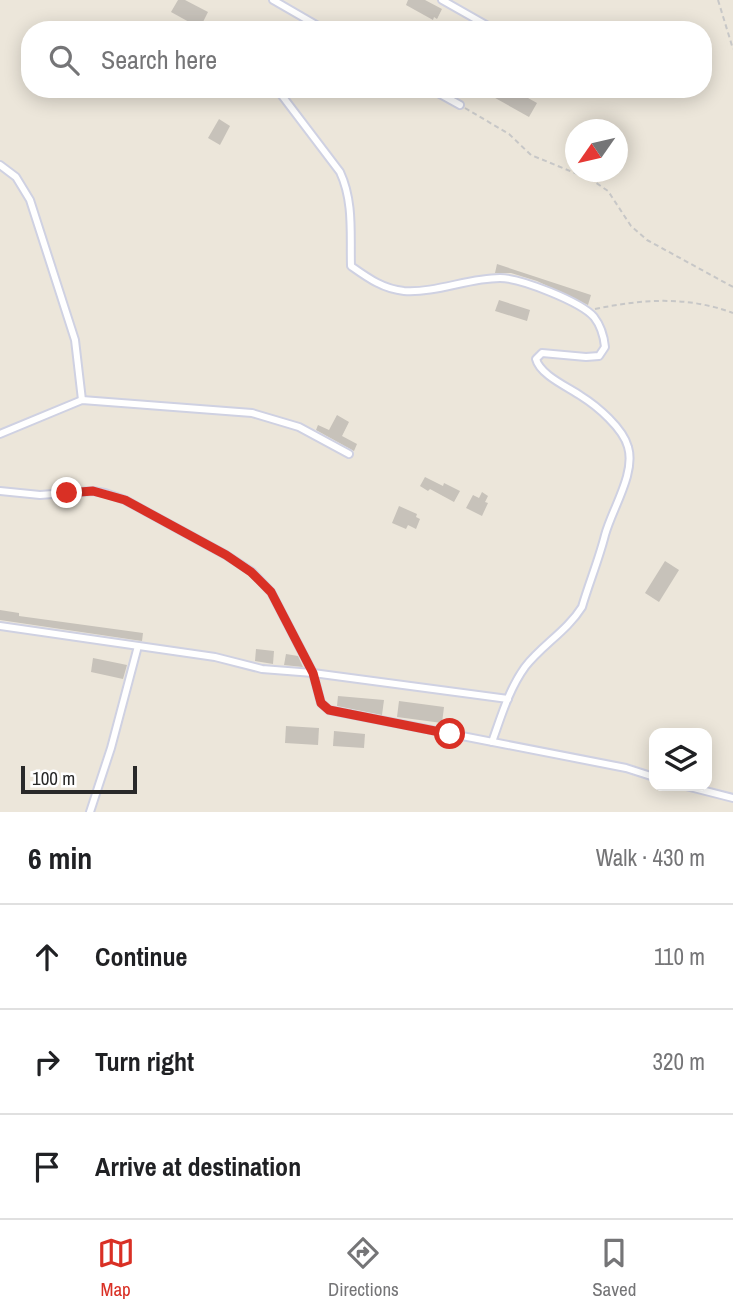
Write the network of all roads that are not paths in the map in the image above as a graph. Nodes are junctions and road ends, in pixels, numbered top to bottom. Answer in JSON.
{"nodes":[{"id":1,"x":273,"y":0,"type":"edge"},
{"id":2,"x":442,"y":0,"type":"edge"},
{"id":3,"x":309,"y":21,"type":"edge"},
{"id":4,"x":479,"y":21,"type":"edge"},
{"id":5,"x":283,"y":98,"type":"edge"},
{"id":6,"x":447,"y":98,"type":"edge"},
{"id":7,"x":460,"y":105,"type":"road end"},
{"id":8,"x":0,"y":164,"type":"edge"},
{"id":9,"x":82,"y":400,"type":"junction"},
{"id":10,"x":0,"y":434,"type":"edge"},
{"id":11,"x":349,"y":454,"type":"dead end"},
{"id":12,"x":0,"y":491,"type":"edge"},
{"id":13,"x":0,"y":626,"type":"edge"},
{"id":14,"x":138,"y":646,"type":"junction"},
{"id":15,"x":313,"y":673,"type":"junction"},
{"id":16,"x":508,"y":699,"type":"junction"},
{"id":17,"x":492,"y":743,"type":"junction"},
{"id":18,"x":649,"y":775,"type":"edge"},
{"id":19,"x":706,"y":791,"type":"edge"},
{"id":20,"x":733,"y":798,"type":"edge"},
{"id":21,"x":90,"y":812,"type":"edge"}],
"edges":[{"from":1,"to":3,"type":"street"},
{"from":2,"to":4,"type":"street"},
{"from":5,"to":16,"type":"street"},
{"from":6,"to":7,"type":"street"},
{"from":8,"to":9,"type":"street"},
{"from":9,"to":10,"type":"street"},
{"from":9,"to":11,"type":"street"},
{"from":12,"to":15,"type":"street"},
{"from":13,"to":14,"type":"street"},
{"from":14,"to":15,"type":"street"},
{"from":14,"to":21,"type":"street"},
{"from":15,"to":16,"type":"street"},
{"from":15,"to":17,"type":"street"},
{"from":16,"to":17,"type":"street"},
{"from":17,"to":18,"type":"street"},
{"from":19,"to":20,"type":"street"}]}
